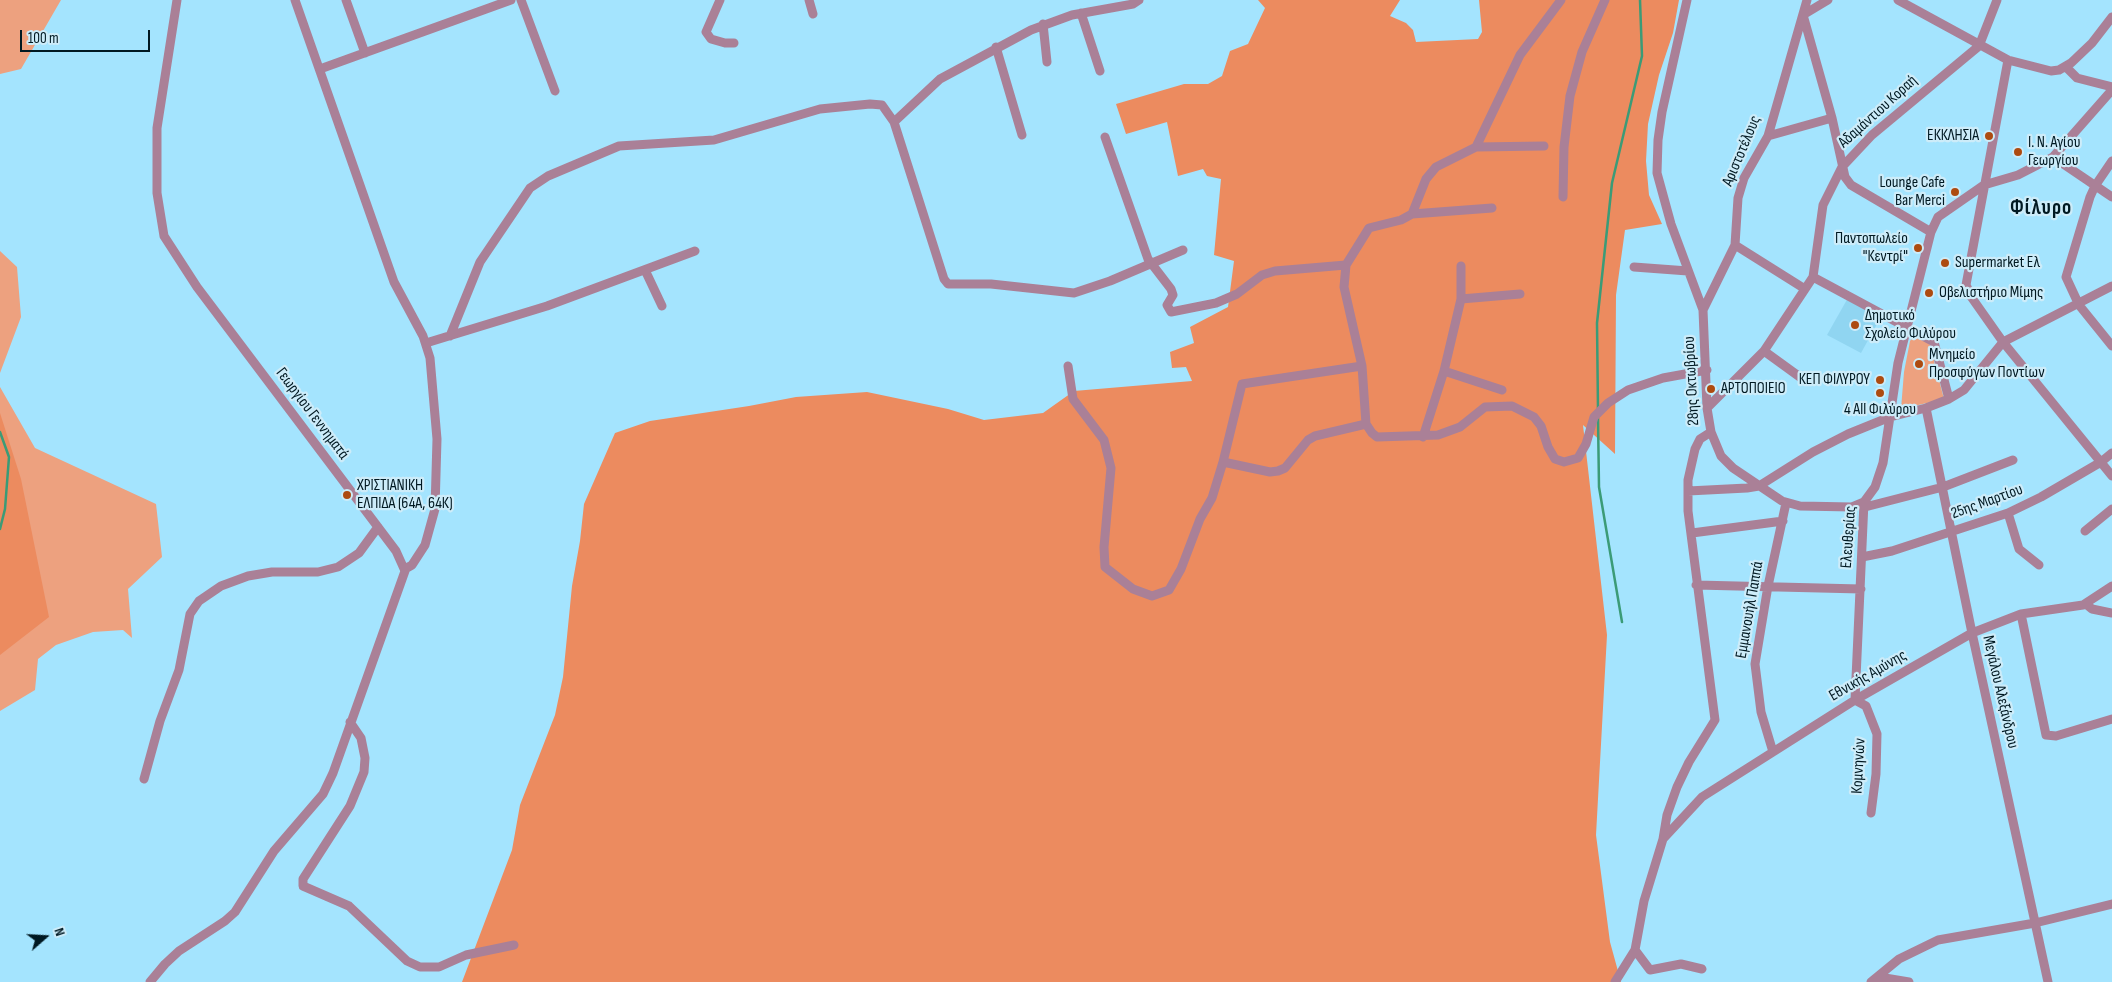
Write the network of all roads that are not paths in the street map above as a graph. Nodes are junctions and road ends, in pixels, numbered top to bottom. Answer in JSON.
{"nodes":[{"id":1,"x":177,"y":0,"type":"edge"},
{"id":2,"x":295,"y":0,"type":"edge"},
{"id":3,"x":346,"y":0,"type":"edge"},
{"id":4,"x":511,"y":0,"type":"edge"},
{"id":5,"x":521,"y":0,"type":"edge"},
{"id":6,"x":720,"y":0,"type":"edge"},
{"id":7,"x":809,"y":0,"type":"edge"},
{"id":8,"x":1139,"y":0,"type":"edge"},
{"id":9,"x":1561,"y":0,"type":"edge"},
{"id":10,"x":1604,"y":0,"type":"edge"},
{"id":11,"x":1686,"y":0,"type":"edge"},
{"id":12,"x":1807,"y":0,"type":"edge"},
{"id":13,"x":1828,"y":0,"type":"edge"},
{"id":14,"x":1898,"y":0,"type":"edge"},
{"id":15,"x":1997,"y":0,"type":"edge"},
{"id":16,"x":1081,"y":13,"type":"junction"},
{"id":17,"x":813,"y":14,"type":"dead end"},
{"id":18,"x":1803,"y":15,"type":"junction"},
{"id":19,"x":2112,"y":17,"type":"edge"},
{"id":20,"x":1043,"y":24,"type":"junction"},
{"id":21,"x":734,"y":43,"type":"dead end"},
{"id":22,"x":1978,"y":46,"type":"junction"},
{"id":23,"x":996,"y":47,"type":"junction"},
{"id":24,"x":365,"y":53,"type":"junction"},
{"id":25,"x":2008,"y":60,"type":"junction"},
{"id":26,"x":1047,"y":62,"type":"dead end"},
{"id":27,"x":2066,"y":67,"type":"junction"},
{"id":28,"x":320,"y":69,"type":"junction"},
{"id":29,"x":1100,"y":71,"type":"dead end"},
{"id":30,"x":2112,"y":88,"type":"edge"},
{"id":31,"x":555,"y":91,"type":"dead end"},
{"id":32,"x":1832,"y":118,"type":"junction"},
{"id":33,"x":894,"y":122,"type":"junction"},
{"id":34,"x":1022,"y":134,"type":"dead end"},
{"id":35,"x":1106,"y":136,"type":"dead end"},
{"id":36,"x":1768,"y":136,"type":"junction"},
{"id":37,"x":1476,"y":146,"type":"junction"},
{"id":38,"x":1544,"y":146,"type":"dead end"},
{"id":39,"x":2053,"y":157,"type":"junction"},
{"id":40,"x":2112,"y":161,"type":"edge"},
{"id":41,"x":1842,"y":167,"type":"junction"},
{"id":42,"x":1984,"y":185,"type":"junction"},
{"id":43,"x":2095,"y":186,"type":"junction"},
{"id":44,"x":1563,"y":197,"type":"dead end"},
{"id":45,"x":2112,"y":198,"type":"edge"},
{"id":46,"x":1492,"y":208,"type":"dead end"},
{"id":47,"x":1412,"y":214,"type":"junction"},
{"id":48,"x":1931,"y":232,"type":"junction"},
{"id":49,"x":1736,"y":244,"type":"junction"},
{"id":50,"x":1184,"y":250,"type":"dead end"},
{"id":51,"x":695,"y":251,"type":"dead end"},
{"id":52,"x":1150,"y":263,"type":"junction"},
{"id":53,"x":1346,"y":265,"type":"junction"},
{"id":54,"x":1461,"y":266,"type":"dead end"},
{"id":55,"x":1634,"y":266,"type":"dead end"},
{"id":56,"x":645,"y":270,"type":"junction"},
{"id":57,"x":1688,"y":271,"type":"junction"},
{"id":58,"x":1813,"y":277,"type":"junction"},
{"id":59,"x":2112,"y":286,"type":"edge"},
{"id":60,"x":1805,"y":289,"type":"junction"},
{"id":61,"x":1520,"y":294,"type":"dead end"},
{"id":62,"x":1461,"y":299,"type":"junction"},
{"id":63,"x":2079,"y":305,"type":"junction"},
{"id":64,"x":662,"y":306,"type":"dead end"},
{"id":65,"x":1703,"y":310,"type":"junction"},
{"id":66,"x":1908,"y":328,"type":"junction"},
{"id":67,"x":450,"y":336,"type":"junction"},
{"id":68,"x":2003,"y":342,"type":"junction"},
{"id":69,"x":426,"y":343,"type":"junction"},
{"id":70,"x":2112,"y":346,"type":"edge"},
{"id":71,"x":1764,"y":351,"type":"junction"},
{"id":72,"x":1068,"y":366,"type":"dead end"},
{"id":73,"x":1362,"y":366,"type":"junction"},
{"id":74,"x":1707,"y":370,"type":"junction"},
{"id":75,"x":1444,"y":371,"type":"junction"},
{"id":76,"x":1804,"y":380,"type":"dead end"},
{"id":77,"x":1502,"y":390,"type":"dead end"},
{"id":78,"x":1949,"y":400,"type":"junction"},
{"id":79,"x":1707,"y":408,"type":"junction"},
{"id":80,"x":1926,"y":408,"type":"junction"},
{"id":81,"x":1890,"y":417,"type":"junction"},
{"id":82,"x":1366,"y":424,"type":"junction"},
{"id":83,"x":1710,"y":432,"type":"junction"},
{"id":84,"x":1424,"y":436,"type":"junction"},
{"id":85,"x":2112,"y":453,"type":"edge"},
{"id":86,"x":2013,"y":460,"type":"dead end"},
{"id":87,"x":1223,"y":462,"type":"junction"},
{"id":88,"x":2101,"y":462,"type":"junction"},
{"id":89,"x":2112,"y":476,"type":"edge"},
{"id":90,"x":1759,"y":486,"type":"junction"},
{"id":91,"x":1943,"y":487,"type":"junction"},
{"id":92,"x":1688,"y":491,"type":"junction"},
{"id":93,"x":1786,"y":503,"type":"junction"},
{"id":94,"x":1865,"y":504,"type":"junction"},
{"id":95,"x":2112,"y":509,"type":"edge"},
{"id":96,"x":2008,"y":513,"type":"junction"},
{"id":97,"x":1783,"y":521,"type":"junction"},
{"id":98,"x":378,"y":527,"type":"junction"},
{"id":99,"x":1951,"y":530,"type":"junction"},
{"id":100,"x":2085,"y":531,"type":"dead end"},
{"id":101,"x":1692,"y":533,"type":"junction"},
{"id":102,"x":1862,"y":557,"type":"junction"},
{"id":103,"x":2039,"y":565,"type":"dead end"},
{"id":104,"x":405,"y":569,"type":"junction"},
{"id":105,"x":1696,"y":585,"type":"junction"},
{"id":106,"x":1768,"y":586,"type":"junction"},
{"id":107,"x":2112,"y":586,"type":"edge"},
{"id":108,"x":1861,"y":589,"type":"junction"},
{"id":109,"x":2086,"y":604,"type":"junction"},
{"id":110,"x":2112,"y":613,"type":"edge"},
{"id":111,"x":2020,"y":614,"type":"junction"},
{"id":112,"x":1972,"y":633,"type":"junction"},
{"id":113,"x":1855,"y":700,"type":"junction"},
{"id":114,"x":2112,"y":719,"type":"edge"},
{"id":115,"x":350,"y":722,"type":"junction"},
{"id":116,"x":1773,"y":752,"type":"junction"},
{"id":117,"x":144,"y":779,"type":"dead end"},
{"id":118,"x":1871,"y":813,"type":"dead end"},
{"id":119,"x":1663,"y":839,"type":"junction"},
{"id":120,"x":2112,"y":904,"type":"edge"},
{"id":121,"x":2034,"y":923,"type":"junction"},
{"id":122,"x":514,"y":944,"type":"dead end"},
{"id":123,"x":1635,"y":950,"type":"junction"},
{"id":124,"x":1702,"y":969,"type":"dead end"},
{"id":125,"x":1872,"y":981,"type":"edge"},
{"id":126,"x":150,"y":982,"type":"edge"},
{"id":127,"x":1615,"y":982,"type":"edge"},
{"id":128,"x":1909,"y":982,"type":"edge"},
{"id":129,"x":2048,"y":982,"type":"edge"}],
"edges":[{"from":1,"to":98,"type":"street","name":"Γεωργίου Γεννηματά"},
{"from":2,"to":28,"type":"street"},
{"from":3,"to":24,"type":"street"},
{"from":4,"to":24,"type":"street"},
{"from":5,"to":31,"type":"street"},
{"from":6,"to":21,"type":"street"},
{"from":7,"to":17,"type":"street"},
{"from":8,"to":16,"type":"street"},
{"from":9,"to":37,"type":"street"},
{"from":10,"to":44,"type":"street"},
{"from":11,"to":57,"type":"street","name":"28ης Οκτωβρίου"},
{"from":12,"to":18,"type":"street","name":"Αριστοτέλους"},
{"from":13,"to":18,"type":"street"},
{"from":14,"to":22,"type":"street"},
{"from":15,"to":22,"type":"street","name":"Αδαμάντιου Κοραή"},
{"from":16,"to":20,"type":"street"},
{"from":16,"to":29,"type":"street"},
{"from":18,"to":32,"type":"street"},
{"from":18,"to":36,"type":"street","name":"Αριστοτέλους"},
{"from":19,"to":27,"type":"street"},
{"from":20,"to":23,"type":"street"},
{"from":20,"to":26,"type":"street"},
{"from":22,"to":25,"type":"street"},
{"from":22,"to":41,"type":"street","name":"Αδαμάντιου Κοραή"},
{"from":23,"to":33,"type":"street"},
{"from":23,"to":34,"type":"street"},
{"from":24,"to":28,"type":"street"},
{"from":25,"to":27,"type":"street"},
{"from":25,"to":42,"type":"street"},
{"from":27,"to":30,"type":"street"},
{"from":28,"to":69,"type":"street"},
{"from":30,"to":39,"type":"street","name":"Ελευθερίας"},
{"from":32,"to":36,"type":"street"},
{"from":32,"to":41,"type":"street"},
{"from":33,"to":52,"type":"street"},
{"from":33,"to":67,"type":"street"},
{"from":35,"to":52,"type":"street"},
{"from":36,"to":49,"type":"street","name":"Αριστοτέλους"},
{"from":37,"to":38,"type":"street"},
{"from":37,"to":47,"type":"street"},
{"from":39,"to":42,"type":"street","name":"Ελευθερίας"},
{"from":39,"to":43,"type":"street"},
{"from":40,"to":43,"type":"street"},
{"from":41,"to":48,"type":"street"},
{"from":41,"to":58,"type":"street","name":"Αδαμάντιου Κοραή"},
{"from":42,"to":48,"type":"street","name":"Ελευθερίας"},
{"from":42,"to":68,"type":"street"},
{"from":43,"to":45,"type":"street"},
{"from":43,"to":63,"type":"street"},
{"from":46,"to":47,"type":"street"},
{"from":47,"to":53,"type":"street"},
{"from":48,"to":66,"type":"street","name":"Ελευθερίας"},
{"from":49,"to":60,"type":"street"},
{"from":49,"to":65,"type":"street","name":"Αριστοτέλους"},
{"from":50,"to":52,"type":"street"},
{"from":51,"to":56,"type":"street"},
{"from":52,"to":53,"type":"street"},
{"from":53,"to":73,"type":"street"},
{"from":54,"to":62,"type":"street"},
{"from":55,"to":57,"type":"street"},
{"from":56,"to":64,"type":"street"},
{"from":56,"to":67,"type":"street"},
{"from":57,"to":65,"type":"street","name":"28ης Οκτωβρίου"},
{"from":58,"to":60,"type":"street","name":"Αδαμάντιου Κοραή"},
{"from":58,"to":66,"type":"street"},
{"from":59,"to":63,"type":"street"},
{"from":60,"to":71,"type":"street","name":"Αδαμάντιου Κοραή"},
{"from":61,"to":62,"type":"street"},
{"from":62,"to":75,"type":"street"},
{"from":63,"to":68,"type":"street"},
{"from":63,"to":70,"type":"street"},
{"from":65,"to":74,"type":"street","name":"28ης Οκτωβρίου"},
{"from":66,"to":78,"type":"street"},
{"from":66,"to":81,"type":"street","name":"Ελευθερίας"},
{"from":67,"to":69,"type":"street"},
{"from":68,"to":78,"type":"street"},
{"from":68,"to":88,"type":"street"},
{"from":69,"to":104,"type":"street"},
{"from":71,"to":76,"type":"street"},
{"from":71,"to":79,"type":"street","name":"Αδαμάντιου Κοραή"},
{"from":72,"to":87,"type":"street"},
{"from":73,"to":82,"type":"street"},
{"from":73,"to":87,"type":"street"},
{"from":74,"to":79,"type":"street","name":"28ης Οκτωβρίου"},
{"from":74,"to":84,"type":"street"},
{"from":75,"to":77,"type":"street"},
{"from":75,"to":84,"type":"street"},
{"from":78,"to":80,"type":"street"},
{"from":79,"to":83,"type":"street","name":"28ης Οκτωβρίου"},
{"from":80,"to":81,"type":"street"},
{"from":80,"to":91,"type":"street","name":"Μεγάλου Αλεξάνδρου"},
{"from":81,"to":90,"type":"street"},
{"from":81,"to":94,"type":"street","name":"Ελευθερίας"},
{"from":82,"to":84,"type":"street"},
{"from":82,"to":87,"type":"street"},
{"from":83,"to":90,"type":"street"},
{"from":83,"to":92,"type":"street","name":"28ης Οκτωβρίου"},
{"from":85,"to":88,"type":"street","name":"25ης Μαρτίου"},
{"from":86,"to":91,"type":"street"},
{"from":88,"to":89,"type":"street"},
{"from":88,"to":96,"type":"street","name":"25ης Μαρτίου"},
{"from":90,"to":92,"type":"street"},
{"from":90,"to":93,"type":"street"},
{"from":91,"to":94,"type":"street"},
{"from":91,"to":99,"type":"street","name":"Μεγάλου Αλεξάνδρου"},
{"from":92,"to":101,"type":"street","name":"28ης Οκτωβρίου"},
{"from":93,"to":94,"type":"street"},
{"from":93,"to":97,"type":"street","name":"Εμμανουήλ Παππά"},
{"from":94,"to":102,"type":"street","name":"Ελευθερίας"},
{"from":95,"to":100,"type":"street"},
{"from":96,"to":99,"type":"street","name":"25ης Μαρτίου"},
{"from":96,"to":103,"type":"street"},
{"from":97,"to":101,"type":"street"},
{"from":97,"to":106,"type":"street","name":"Εμμανουήλ Παππά"},
{"from":98,"to":104,"type":"street","name":"Γεωργίου Γεννηματά"},
{"from":98,"to":117,"type":"street"},
{"from":99,"to":102,"type":"street","name":"25ης Μαρτίου"},
{"from":99,"to":112,"type":"street","name":"Μεγάλου Αλεξάνδρου"},
{"from":101,"to":105,"type":"street","name":"28ης Οκτωβρίου"},
{"from":102,"to":108,"type":"street","name":"Ελευθερίας"},
{"from":104,"to":115,"type":"street"},
{"from":105,"to":106,"type":"street"},
{"from":105,"to":119,"type":"street","name":"28ης Οκτωβρίου"},
{"from":106,"to":108,"type":"street"},
{"from":106,"to":116,"type":"street","name":"Εμμανουήλ Παππά"},
{"from":107,"to":109,"type":"street","name":"Εθνικής Αμύνης"},
{"from":108,"to":113,"type":"street","name":"Ελευθερίας"},
{"from":109,"to":110,"type":"street"},
{"from":109,"to":111,"type":"street","name":"Εθνικής Αμύνης"},
{"from":111,"to":112,"type":"street","name":"Εθνικής Αμύνης"},
{"from":111,"to":114,"type":"street"},
{"from":112,"to":113,"type":"street","name":"Εθνικής Αμύνης"},
{"from":112,"to":121,"type":"street","name":"Μεγάλου Αλεξάνδρου"},
{"from":113,"to":116,"type":"street","name":"Εθνικής Αμύνης"},
{"from":113,"to":118,"type":"street","name":"Κομνηνών"},
{"from":115,"to":122,"type":"street"},
{"from":115,"to":126,"type":"street"},
{"from":116,"to":119,"type":"street","name":"Εθνικής Αμύνης"},
{"from":119,"to":123,"type":"street","name":"28ης Οκτωβρίου"},
{"from":120,"to":121,"type":"street"},
{"from":121,"to":125,"type":"street"},
{"from":121,"to":129,"type":"street","name":"Μεγάλου Αλεξάνδρου"},
{"from":123,"to":124,"type":"street"},
{"from":123,"to":127,"type":"street"},
{"from":125,"to":128,"type":"street"}]}
